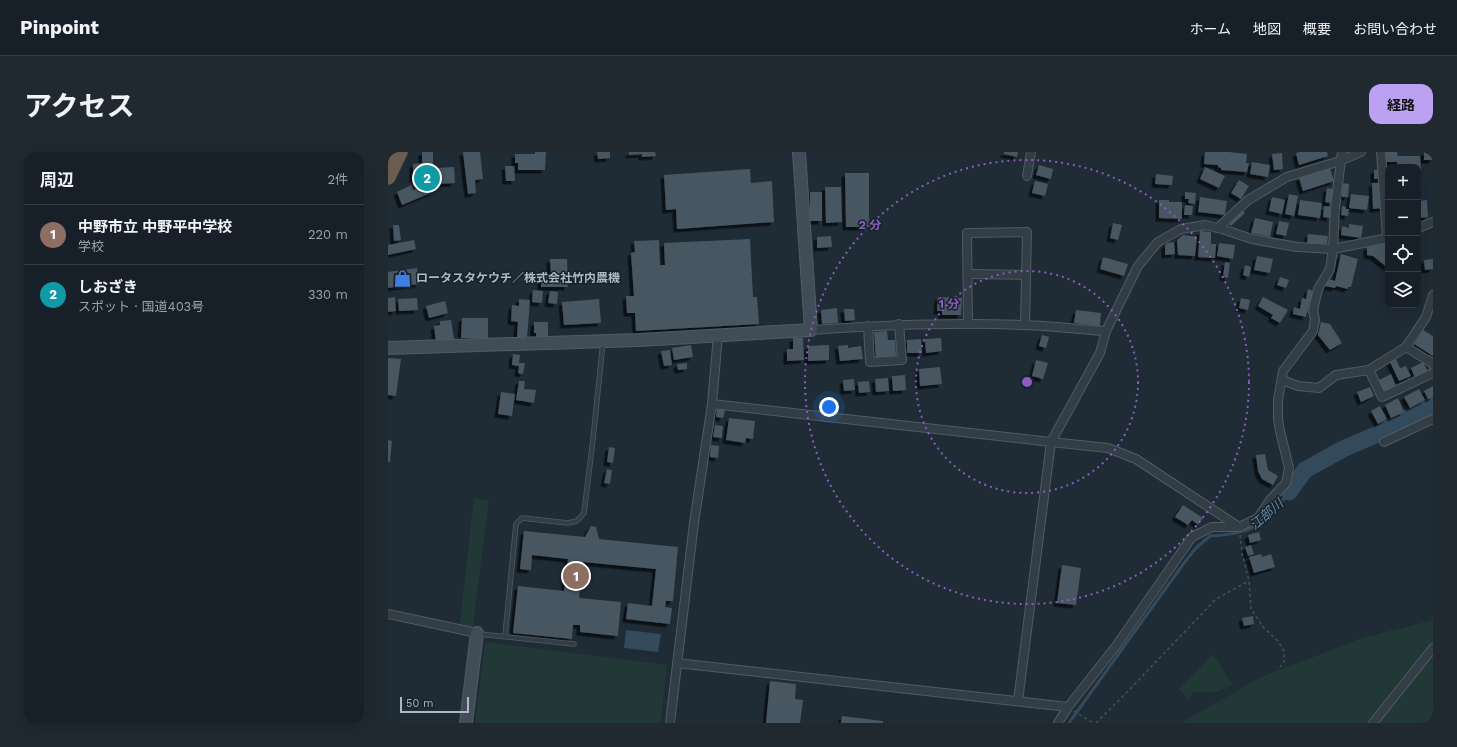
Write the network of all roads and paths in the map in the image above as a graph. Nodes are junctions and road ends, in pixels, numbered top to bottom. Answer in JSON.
{"nodes":[{"id":1,"x":400,"y":152,"type":"edge"},
{"id":2,"x":799,"y":152,"type":"edge"},
{"id":3,"x":1031,"y":152,"type":"edge"},
{"id":4,"x":1342,"y":152,"type":"edge"},
{"id":5,"x":1361,"y":152,"type":"edge"},
{"id":6,"x":1381,"y":152,"type":"edge"},
{"id":7,"x":1340,"y":161,"type":"junction"},
{"id":8,"x":1027,"y":176,"type":"dead end"},
{"id":9,"x":388,"y":177,"type":"edge"},
{"id":10,"x":1433,"y":222,"type":"edge"},
{"id":11,"x":1421,"y":227,"type":"edge"},
{"id":12,"x":1218,"y":228,"type":"junction"},
{"id":13,"x":1388,"y":236,"type":"edge"},
{"id":14,"x":1385,"y":239,"type":"edge"},
{"id":15,"x":1333,"y":249,"type":"junction"},
{"id":16,"x":968,"y":274,"type":"junction"},
{"id":17,"x":1026,"y":275,"type":"junction"},
{"id":18,"x":1433,"y":295,"type":"edge"},
{"id":19,"x":899,"y":324,"type":"junction"},
{"id":20,"x":968,"y":324,"type":"junction"},
{"id":21,"x":1025,"y":325,"type":"junction"},
{"id":22,"x":868,"y":326,"type":"junction"},
{"id":23,"x":811,"y":330,"type":"junction"},
{"id":24,"x":1106,"y":331,"type":"junction"},
{"id":25,"x":718,"y":335,"type":"junction"},
{"id":26,"x":603,"y":341,"type":"junction"},
{"id":27,"x":1406,"y":347,"type":"junction"},
{"id":28,"x":388,"y":348,"type":"edge"},
{"id":29,"x":1433,"y":365,"type":"edge"},
{"id":30,"x":1369,"y":370,"type":"junction"},
{"id":31,"x":1433,"y":373,"type":"edge"},
{"id":32,"x":1282,"y":380,"type":"junction"},
{"id":33,"x":712,"y":404,"type":"junction"},
{"id":34,"x":1433,"y":419,"type":"edge"},
{"id":35,"x":1051,"y":442,"type":"junction"},
{"id":36,"x":1384,"y":442,"type":"dead end"},
{"id":37,"x":1239,"y":527,"type":"junction"},
{"id":38,"x":1249,"y":582,"type":"junction"},
{"id":39,"x":388,"y":614,"type":"edge"},
{"id":40,"x":477,"y":633,"type":"junction"},
{"id":41,"x":505,"y":636,"type":"junction"},
{"id":42,"x":574,"y":644,"type":"dead end"},
{"id":43,"x":1433,"y":648,"type":"edge"},
{"id":44,"x":677,"y":663,"type":"junction"},
{"id":45,"x":1280,"y":666,"type":"dead end"},
{"id":46,"x":1018,"y":701,"type":"junction"},
{"id":47,"x":1068,"y":706,"type":"junction"},
{"id":48,"x":466,"y":723,"type":"edge"},
{"id":49,"x":670,"y":723,"type":"edge"},
{"id":50,"x":1058,"y":723,"type":"edge"},
{"id":51,"x":1094,"y":723,"type":"edge"},
{"id":52,"x":1373,"y":723,"type":"edge"}],
"edges":[{"from":1,"to":9,"type":"highway"},
{"from":2,"to":23,"type":"street"},
{"from":3,"to":8,"type":"street"},
{"from":4,"to":7,"type":"street"},
{"from":5,"to":7,"type":"street"},
{"from":6,"to":13,"type":"street"},
{"from":7,"to":12,"type":"street"},
{"from":7,"to":15,"type":"street"},
{"from":10,"to":11,"type":"street"},
{"from":12,"to":15,"type":"street"},
{"from":12,"to":24,"type":"street"},
{"from":14,"to":15,"type":"street"},
{"from":15,"to":32,"type":"street"},
{"from":16,"to":17,"type":"street"},
{"from":16,"to":17,"type":"street"},
{"from":16,"to":20,"type":"street"},
{"from":17,"to":21,"type":"street"},
{"from":18,"to":27,"type":"street"},
{"from":19,"to":20,"type":"street"},
{"from":19,"to":22,"type":"street"},
{"from":19,"to":22,"type":"street"},
{"from":20,"to":21,"type":"street"},
{"from":21,"to":24,"type":"street"},
{"from":22,"to":23,"type":"street"},
{"from":23,"to":25,"type":"street"},
{"from":24,"to":35,"type":"street"},
{"from":25,"to":26,"type":"street"},
{"from":25,"to":33,"type":"street"},
{"from":26,"to":28,"type":"street"},
{"from":26,"to":41,"type":"lane"},
{"from":27,"to":29,"type":"street"},
{"from":27,"to":30,"type":"street"},
{"from":30,"to":31,"type":"street"},
{"from":30,"to":32,"type":"street"},
{"from":32,"to":37,"type":"street"},
{"from":33,"to":35,"type":"street"},
{"from":33,"to":44,"type":"street"},
{"from":34,"to":36,"type":"street"},
{"from":35,"to":37,"type":"street"},
{"from":35,"to":46,"type":"street"},
{"from":37,"to":38,"type":"path"},
{"from":37,"to":47,"type":"street"},
{"from":38,"to":45,"type":"path"},
{"from":38,"to":51,"type":"path"},
{"from":39,"to":40,"type":"street"},
{"from":40,"to":41,"type":"lane"},
{"from":40,"to":48,"type":"street"},
{"from":41,"to":42,"type":"lane"},
{"from":43,"to":52,"type":"street"},
{"from":44,"to":46,"type":"street"},
{"from":44,"to":49,"type":"street"},
{"from":46,"to":47,"type":"street"},
{"from":47,"to":50,"type":"street"},
{"from":47,"to":51,"type":"path"}]}
